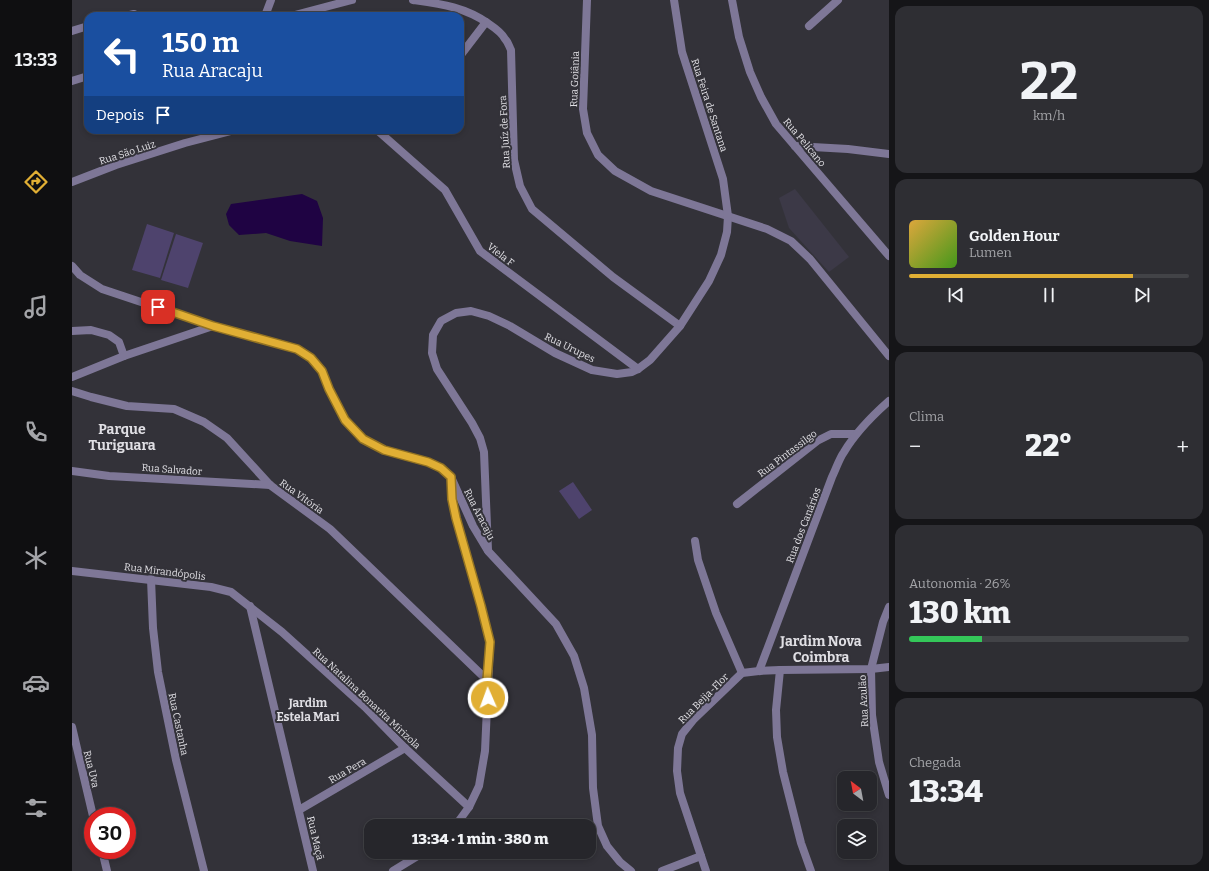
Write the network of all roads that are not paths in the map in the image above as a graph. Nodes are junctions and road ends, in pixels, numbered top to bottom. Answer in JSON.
{"nodes":[{"id":1,"x":271,"y":0,"type":"edge"},
{"id":2,"x":352,"y":0,"type":"edge"},
{"id":3,"x":413,"y":0,"type":"edge"},
{"id":4,"x":587,"y":0,"type":"edge"},
{"id":5,"x":674,"y":0,"type":"edge"},
{"id":6,"x":732,"y":0,"type":"edge"},
{"id":7,"x":838,"y":0,"type":"edge"},
{"id":8,"x":266,"y":12,"type":"edge"},
{"id":9,"x":306,"y":12,"type":"edge"},
{"id":10,"x":486,"y":22,"type":"junction"},
{"id":11,"x":809,"y":26,"type":"dead end"},
{"id":12,"x":84,"y":27,"type":"edge"},
{"id":13,"x":72,"y":31,"type":"edge"},
{"id":14,"x":464,"y":51,"type":"edge"},
{"id":15,"x":84,"y":77,"type":"edge"},
{"id":16,"x":72,"y":81,"type":"edge"},
{"id":17,"x":220,"y":134,"type":"edge"},
{"id":18,"x":382,"y":134,"type":"edge"},
{"id":19,"x":795,"y":146,"type":"junction"},
{"id":20,"x":889,"y":154,"type":"edge"},
{"id":21,"x":72,"y":182,"type":"edge"},
{"id":22,"x":728,"y":216,"type":"junction"},
{"id":23,"x":889,"y":256,"type":"edge"},
{"id":24,"x":72,"y":266,"type":"edge"},
{"id":25,"x":213,"y":326,"type":"junction"},
{"id":26,"x":680,"y":326,"type":"junction"},
{"id":27,"x":72,"y":331,"type":"edge"},
{"id":28,"x":124,"y":356,"type":"junction"},
{"id":29,"x":889,"y":356,"type":"edge"},
{"id":30,"x":638,"y":369,"type":"junction"},
{"id":31,"x":72,"y":377,"type":"edge"},
{"id":32,"x":72,"y":391,"type":"edge"},
{"id":33,"x":889,"y":401,"type":"edge"},
{"id":34,"x":856,"y":434,"type":"junction"},
{"id":35,"x":72,"y":471,"type":"edge"},
{"id":36,"x":451,"y":477,"type":"junction"},
{"id":37,"x":270,"y":486,"type":"junction"},
{"id":38,"x":737,"y":504,"type":"dead end"},
{"id":39,"x":695,"y":541,"type":"dead end"},
{"id":40,"x":488,"y":551,"type":"junction"},
{"id":41,"x":72,"y":571,"type":"edge"},
{"id":42,"x":151,"y":579,"type":"junction"},
{"id":43,"x":250,"y":606,"type":"junction"},
{"id":44,"x":889,"y":608,"type":"edge"},
{"id":45,"x":889,"y":667,"type":"edge"},
{"id":46,"x":871,"y":669,"type":"junction"},
{"id":47,"x":780,"y":670,"type":"junction"},
{"id":48,"x":759,"y":671,"type":"junction"},
{"id":49,"x":742,"y":674,"type":"junction"},
{"id":50,"x":487,"y":680,"type":"junction"},
{"id":51,"x":72,"y":727,"type":"edge"},
{"id":52,"x":405,"y":748,"type":"junction"},
{"id":53,"x":889,"y":795,"type":"edge"},
{"id":54,"x":469,"y":806,"type":"junction"},
{"id":55,"x":91,"y":807,"type":"edge"},
{"id":56,"x":298,"y":810,"type":"junction"},
{"id":57,"x":461,"y":819,"type":"edge"},
{"id":58,"x":701,"y":856,"type":"junction"},
{"id":59,"x":104,"y":859,"type":"edge"},
{"id":60,"x":413,"y":859,"type":"edge"},
{"id":61,"x":107,"y":871,"type":"edge"},
{"id":62,"x":204,"y":871,"type":"edge"},
{"id":63,"x":313,"y":871,"type":"edge"},
{"id":64,"x":393,"y":871,"type":"edge"},
{"id":65,"x":631,"y":871,"type":"edge"},
{"id":66,"x":662,"y":871,"type":"edge"},
{"id":67,"x":706,"y":871,"type":"edge"},
{"id":68,"x":811,"y":871,"type":"edge"}],
"edges":[{"from":1,"to":8,"type":"street"},
{"from":2,"to":9,"type":"street"},
{"from":3,"to":10,"type":"street","name":"Rua Juíz de Fora"},
{"from":4,"to":22,"type":"street","name":"Rua Goiânia"},
{"from":5,"to":22,"type":"street","name":"Rua Feira de Santana"},
{"from":6,"to":19,"type":"street","name":"Rua Pelicano"},
{"from":7,"to":11,"type":"street"},
{"from":10,"to":14,"type":"street"},
{"from":10,"to":26,"type":"street","name":"Rua Juíz de Fora"},
{"from":12,"to":13,"type":"street"},
{"from":15,"to":16,"type":"street"},
{"from":17,"to":21,"type":"street","name":"Rua São Luiz"},
{"from":18,"to":30,"type":"street","name":"Viela F"},
{"from":19,"to":20,"type":"street"},
{"from":19,"to":23,"type":"street","name":"Rua Pelicano"},
{"from":22,"to":26,"type":"street","name":"Rua Urupes"},
{"from":22,"to":29,"type":"street"},
{"from":24,"to":25,"type":"street","name":"Rua Aracaju"},
{"from":25,"to":28,"type":"street"},
{"from":25,"to":36,"type":"street","name":"Rua Aracaju"},
{"from":26,"to":30,"type":"street","name":"Rua Urupes"},
{"from":27,"to":28,"type":"street"},
{"from":28,"to":31,"type":"street"},
{"from":30,"to":40,"type":"street","name":"Rua Urupes"},
{"from":32,"to":37,"type":"street","name":"Rua Vitória"},
{"from":33,"to":34,"type":"street","name":"Rua dos Canários"},
{"from":34,"to":38,"type":"street","name":"Rua Pintassilgo"},
{"from":34,"to":48,"type":"street","name":"Rua dos Canários"},
{"from":35,"to":37,"type":"street","name":"Rua Salvador"},
{"from":36,"to":40,"type":"street","name":"Rua Aracaju"},
{"from":36,"to":50,"type":"street"},
{"from":37,"to":50,"type":"street","name":"Rua Vitória"},
{"from":39,"to":49,"type":"street"},
{"from":40,"to":65,"type":"street","name":"Rua Aracaju"},
{"from":41,"to":42,"type":"street","name":"Rua Mirandópolis"},
{"from":42,"to":43,"type":"street","name":"Rua Mirandópolis"},
{"from":42,"to":62,"type":"street","name":"Rua Castanha"},
{"from":43,"to":52,"type":"street","name":"Rua Natalina Bonavita Mirizola"},
{"from":43,"to":56,"type":"street","name":"Rua Maçã"},
{"from":44,"to":46,"type":"street","name":"Rua Azulão"},
{"from":45,"to":46,"type":"street","name":"Rua Beija-Flor"},
{"from":46,"to":47,"type":"street","name":"Rua Beija-Flor"},
{"from":46,"to":53,"type":"street","name":"Rua Azulão"},
{"from":47,"to":48,"type":"street","name":"Rua Beija-Flor"},
{"from":47,"to":68,"type":"street"},
{"from":48,"to":49,"type":"street","name":"Rua Beija-Flor"},
{"from":49,"to":58,"type":"street","name":"Rua Beija-Flor"},
{"from":50,"to":54,"type":"street"},
{"from":51,"to":55,"type":"street","name":"Rua Uva"},
{"from":52,"to":54,"type":"street","name":"Rua Natalina Bonavita Mirizola"},
{"from":52,"to":56,"type":"street","name":"Rua Pera"},
{"from":54,"to":57,"type":"street"},
{"from":56,"to":63,"type":"street","name":"Rua Maçã"},
{"from":58,"to":66,"type":"street"},
{"from":58,"to":67,"type":"street","name":"Rua Beija-Flor"},
{"from":59,"to":61,"type":"street"},
{"from":60,"to":64,"type":"street"}]}
